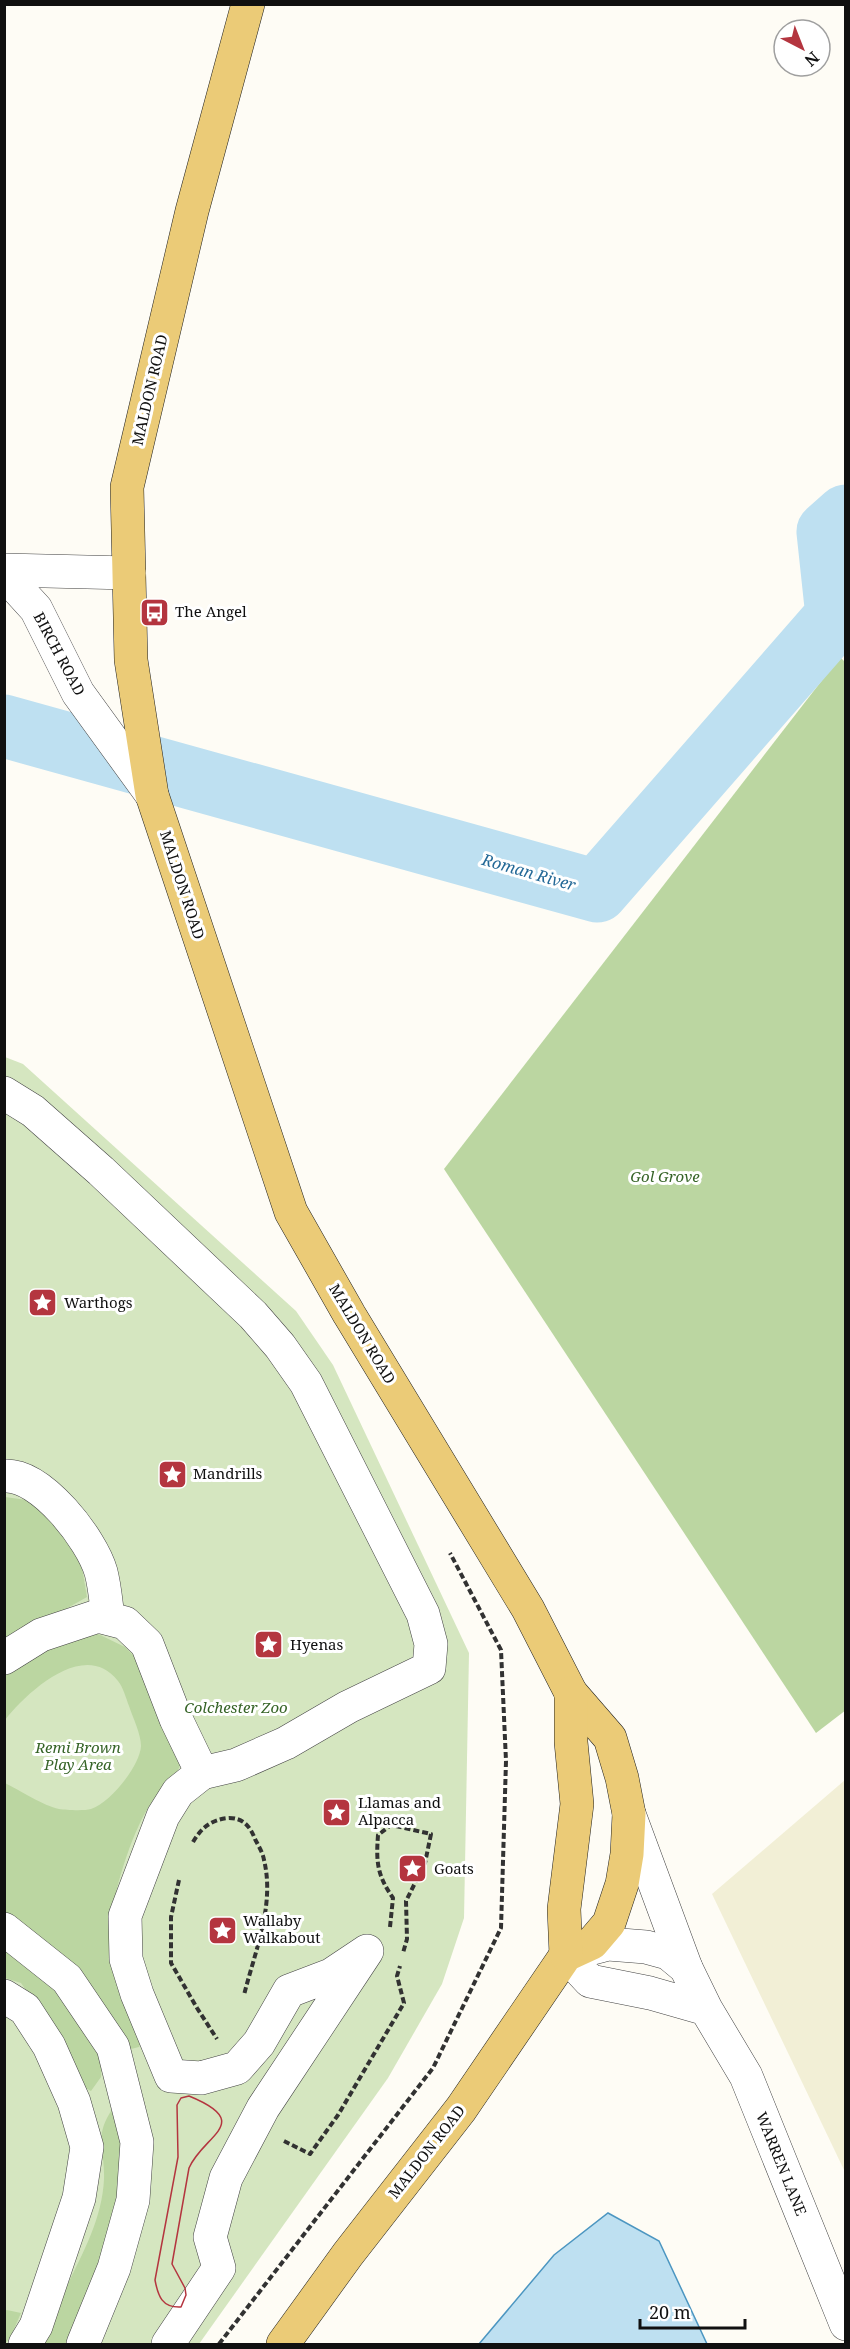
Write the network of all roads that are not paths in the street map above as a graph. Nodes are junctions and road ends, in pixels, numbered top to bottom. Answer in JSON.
{"nodes":[{"id":1,"x":248,"y":4,"type":"edge"},
{"id":2,"x":4,"y":572,"type":"edge"},
{"id":3,"x":129,"y":573,"type":"junction"},
{"id":4,"x":152,"y":795,"type":"junction"},
{"id":5,"x":4,"y":1093,"type":"edge"},
{"id":6,"x":4,"y":1476,"type":"edge"},
{"id":7,"x":108,"y":1618,"type":"junction"},
{"id":8,"x":4,"y":1658,"type":"edge"},
{"id":9,"x":571,"y":1693,"type":"junction"},
{"id":10,"x":201,"y":1773,"type":"junction"},
{"id":11,"x":629,"y":1814,"type":"junction"},
{"id":12,"x":4,"y":1929,"type":"edge"},
{"id":13,"x":566,"y":1955,"type":"junction"},
{"id":14,"x":686,"y":1968,"type":"junction"},
{"id":15,"x":4,"y":1996,"type":"edge"},
{"id":16,"x":706,"y":2009,"type":"junction"},
{"id":17,"x":846,"y":2324,"type":"edge"},
{"id":18,"x":25,"y":2344,"type":"edge"},
{"id":19,"x":83,"y":2344,"type":"edge"},
{"id":20,"x":168,"y":2344,"type":"edge"},
{"id":21,"x":283,"y":2344,"type":"edge"}],
"edges":[{"from":1,"to":3,"type":"main road","name":"MALDON ROAD"},
{"from":2,"to":3,"type":"street","name":"BIRCH ROAD"},
{"from":2,"to":4,"type":"street","name":"BIRCH ROAD"},
{"from":3,"to":4,"type":"main road","name":"MALDON ROAD"},
{"from":4,"to":9,"type":"main road","name":"MALDON ROAD"},
{"from":5,"to":10,"type":"street"},
{"from":6,"to":7,"type":"street"},
{"from":7,"to":8,"type":"street"},
{"from":7,"to":10,"type":"street"},
{"from":9,"to":11,"type":"main road","name":"MALDON ROAD"},
{"from":9,"to":13,"type":"main road","name":"MALDON ROAD"},
{"from":10,"to":20,"type":"street"},
{"from":11,"to":13,"type":"main road","name":"MALDON ROAD"},
{"from":11,"to":14,"type":"street"},
{"from":12,"to":19,"type":"street"},
{"from":13,"to":14,"type":"street","name":"WARREN LANE"},
{"from":13,"to":16,"type":"street"},
{"from":13,"to":21,"type":"main road","name":"MALDON ROAD"},
{"from":14,"to":16,"type":"street","name":"WARREN LANE"},
{"from":15,"to":18,"type":"street"},
{"from":16,"to":17,"type":"street","name":"WARREN LANE"}]}
